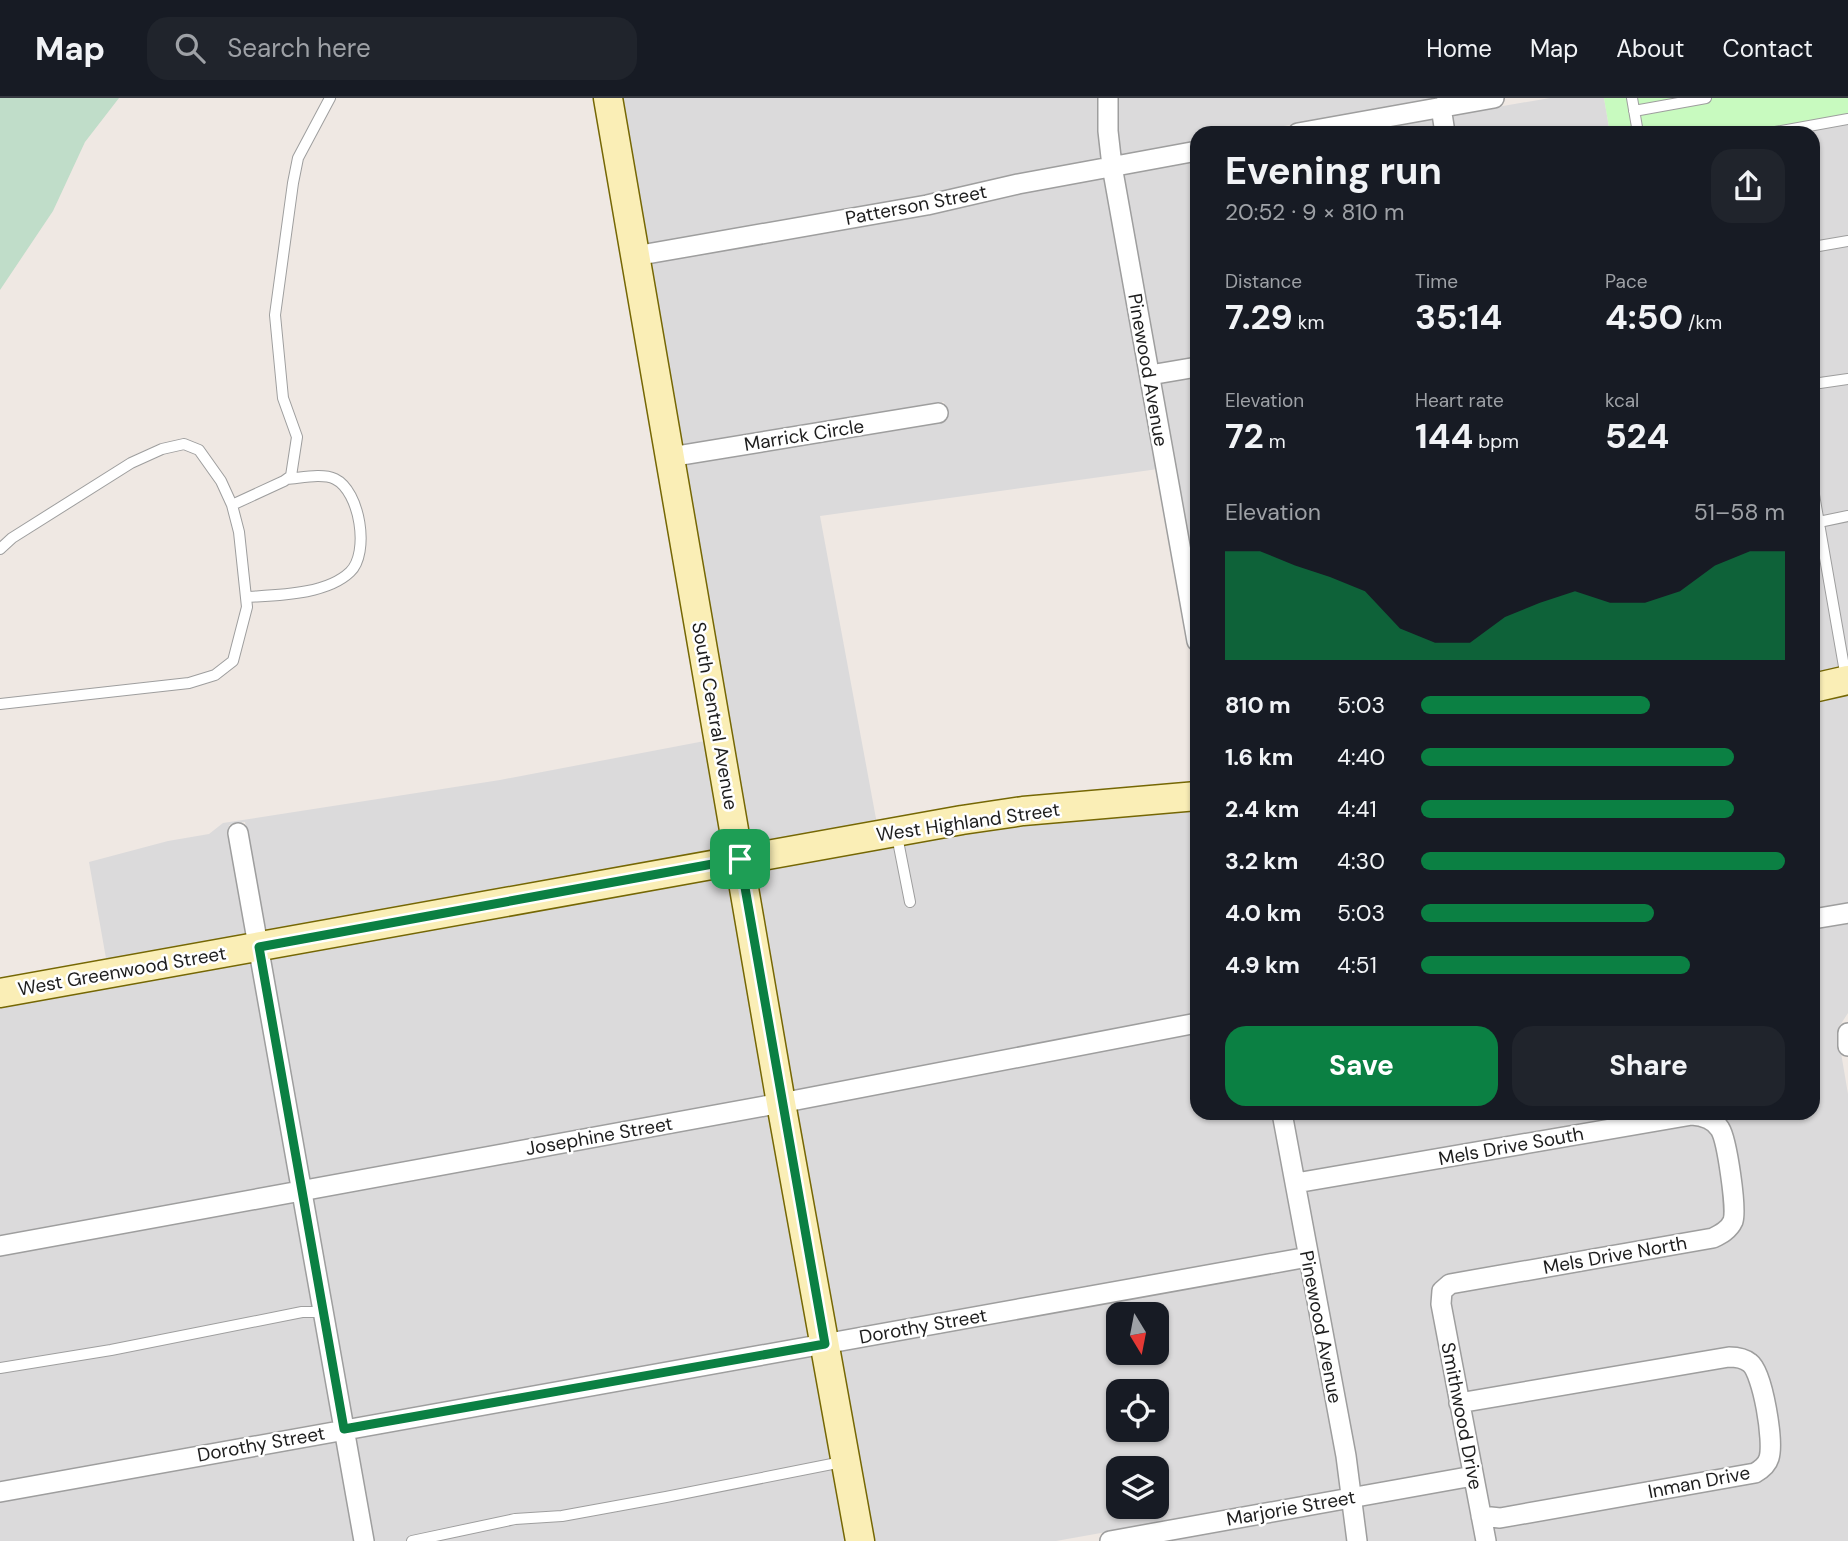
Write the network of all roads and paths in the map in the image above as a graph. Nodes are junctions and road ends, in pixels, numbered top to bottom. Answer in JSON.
{"nodes":[{"id":1,"x":330,"y":98,"type":"edge"},
{"id":2,"x":608,"y":98,"type":"edge"},
{"id":3,"x":1108,"y":98,"type":"edge"},
{"id":4,"x":1494,"y":98,"type":"edge"},
{"id":5,"x":1632,"y":98,"type":"edge"},
{"id":6,"x":1706,"y":98,"type":"edge"},
{"id":7,"x":1441,"y":107,"type":"junction"},
{"id":8,"x":1634,"y":111,"type":"junction"},
{"id":9,"x":1848,"y":119,"type":"edge"},
{"id":10,"x":1336,"y":126,"type":"edge"},
{"id":11,"x":1444,"y":126,"type":"edge"},
{"id":12,"x":1637,"y":126,"type":"edge"},
{"id":13,"x":1809,"y":126,"type":"edge"},
{"id":14,"x":1190,"y":152,"type":"edge"},
{"id":15,"x":1112,"y":166,"type":"junction"},
{"id":16,"x":1848,"y":241,"type":"edge"},
{"id":17,"x":1820,"y":246,"type":"edge"},
{"id":18,"x":635,"y":256,"type":"junction"},
{"id":19,"x":1190,"y":368,"type":"edge"},
{"id":20,"x":1150,"y":375,"type":"junction"},
{"id":21,"x":1848,"y":379,"type":"edge"},
{"id":22,"x":1820,"y":383,"type":"edge"},
{"id":23,"x":938,"y":413,"type":"dead end"},
{"id":24,"x":670,"y":457,"type":"junction"},
{"id":25,"x":287,"y":479,"type":"junction"},
{"id":26,"x":232,"y":505,"type":"junction"},
{"id":27,"x":1848,"y":516,"type":"edge"},
{"id":28,"x":1820,"y":522,"type":"edge"},
{"id":29,"x":1820,"y":528,"type":"edge"},
{"id":30,"x":0,"y":549,"type":"edge"},
{"id":31,"x":1190,"y":577,"type":"edge"},
{"id":32,"x":246,"y":597,"type":"junction"},
{"id":33,"x":1847,"y":683,"type":"edge"},
{"id":34,"x":1820,"y":687,"type":"edge"},
{"id":35,"x":0,"y":704,"type":"edge"},
{"id":36,"x":1190,"y":797,"type":"edge"},
{"id":37,"x":896,"y":832,"type":"junction"},
{"id":38,"x":238,"y":833,"type":"dead end"},
{"id":39,"x":740,"y":859,"type":"junction"},
{"id":40,"x":910,"y":902,"type":"dead end"},
{"id":41,"x":1848,"y":913,"type":"edge"},
{"id":42,"x":1820,"y":918,"type":"edge"},
{"id":43,"x":259,"y":947,"type":"junction"},
{"id":44,"x":0,"y":993,"type":"edge"},
{"id":45,"x":1190,"y":1024,"type":"edge"},
{"id":46,"x":1848,"y":1033,"type":"edge"},
{"id":47,"x":1848,"y":1046,"type":"edge"},
{"id":48,"x":781,"y":1103,"type":"junction"},
{"id":49,"x":1283,"y":1120,"type":"edge"},
{"id":50,"x":1663,"y":1120,"type":"edge"},
{"id":51,"x":1710,"y":1120,"type":"edge"},
{"id":52,"x":1729,"y":1171,"type":"joint"},
{"id":53,"x":1296,"y":1183,"type":"junction"},
{"id":54,"x":302,"y":1189,"type":"junction"},
{"id":55,"x":0,"y":1246,"type":"edge"},
{"id":56,"x":1308,"y":1257,"type":"junction"},
{"id":57,"x":1442,"y":1291,"type":"joint"},
{"id":58,"x":324,"y":1312,"type":"junction"},
{"id":59,"x":825,"y":1344,"type":"junction"},
{"id":60,"x":0,"y":1368,"type":"edge"},
{"id":61,"x":1459,"y":1403,"type":"junction"},
{"id":62,"x":344,"y":1429,"type":"junction"},
{"id":63,"x":846,"y":1461,"type":"junction"},
{"id":64,"x":1473,"y":1476,"type":"junction"},
{"id":65,"x":0,"y":1492,"type":"edge"},
{"id":66,"x":1351,"y":1498,"type":"junction"},
{"id":67,"x":1481,"y":1516,"type":"junction"},
{"id":68,"x":365,"y":1541,"type":"edge"},
{"id":69,"x":412,"y":1541,"type":"edge"},
{"id":70,"x":860,"y":1541,"type":"edge"},
{"id":71,"x":1110,"y":1541,"type":"edge"},
{"id":72,"x":1357,"y":1541,"type":"edge"},
{"id":73,"x":1486,"y":1541,"type":"edge"}],
"edges":[{"from":1,"to":25,"type":"lane"},
{"from":2,"to":18,"type":"street","name":"South Central Avenue"},
{"from":3,"to":15,"type":"street","name":"Pinewood Avenue"},
{"from":4,"to":7,"type":"street"},
{"from":5,"to":8,"type":"lane"},
{"from":6,"to":8,"type":"lane"},
{"from":7,"to":10,"type":"street"},
{"from":7,"to":11,"type":"street"},
{"from":8,"to":12,"type":"lane"},
{"from":9,"to":13,"type":"lane"},
{"from":14,"to":15,"type":"street","name":"Patterson Street"},
{"from":15,"to":18,"type":"street","name":"Patterson Street"},
{"from":15,"to":20,"type":"street","name":"Pinewood Avenue"},
{"from":16,"to":17,"type":"lane"},
{"from":18,"to":24,"type":"street","name":"South Central Avenue"},
{"from":19,"to":20,"type":"street"},
{"from":20,"to":31,"type":"street","name":"Pinewood Avenue"},
{"from":21,"to":22,"type":"lane"},
{"from":23,"to":24,"type":"street","name":"Marrick Circle"},
{"from":24,"to":39,"type":"street","name":"South Central Avenue"},
{"from":25,"to":26,"type":"lane"},
{"from":25,"to":32,"type":"lane"},
{"from":26,"to":30,"type":"lane"},
{"from":26,"to":32,"type":"lane"},
{"from":27,"to":28,"type":"lane"},
{"from":29,"to":33,"type":"lane"},
{"from":32,"to":35,"type":"lane"},
{"from":33,"to":34,"type":"street"},
{"from":36,"to":37,"type":"street","name":"West Highland Street"},
{"from":37,"to":39,"type":"street","name":"West Highland Street"},
{"from":37,"to":40,"type":"lane"},
{"from":38,"to":43,"type":"street"},
{"from":39,"to":43,"type":"street","name":"West Greenwood Street"},
{"from":39,"to":48,"type":"street","name":"South Central Avenue"},
{"from":41,"to":42,"type":"street"},
{"from":43,"to":44,"type":"street","name":"West Greenwood Street"},
{"from":43,"to":54,"type":"street"},
{"from":45,"to":48,"type":"street","name":"Josephine Street"},
{"from":46,"to":47,"type":"street"},
{"from":48,"to":54,"type":"street","name":"Josephine Street"},
{"from":48,"to":59,"type":"street","name":"South Central Avenue"},
{"from":49,"to":53,"type":"street","name":"Pinewood Avenue"},
{"from":50,"to":53,"type":"street","name":"Mels Drive South"},
{"from":51,"to":52,"type":"street","name":"Mels Drive South"},
{"from":52,"to":57,"type":"street","name":"Mels Drive North"},
{"from":53,"to":56,"type":"street","name":"Pinewood Avenue"},
{"from":54,"to":55,"type":"street","name":"Josephine Street"},
{"from":54,"to":58,"type":"street"},
{"from":56,"to":59,"type":"street","name":"Dorothy Street"},
{"from":56,"to":66,"type":"street","name":"Pinewood Avenue"},
{"from":57,"to":61,"type":"street","name":"Smithwood Drive"},
{"from":58,"to":60,"type":"lane"},
{"from":58,"to":62,"type":"street"},
{"from":59,"to":62,"type":"street","name":"Dorothy Street"},
{"from":59,"to":63,"type":"street","name":"South Central Avenue"},
{"from":61,"to":64,"type":"street","name":"Smithwood Drive"},
{"from":61,"to":67,"type":"street","name":"Inman Drive"},
{"from":62,"to":65,"type":"street","name":"Dorothy Street"},
{"from":62,"to":68,"type":"street"},
{"from":63,"to":69,"type":"lane"},
{"from":63,"to":70,"type":"street","name":"South Central Avenue"},
{"from":64,"to":66,"type":"street","name":"Marjorie Street"},
{"from":64,"to":67,"type":"street","name":"Smithwood Drive"},
{"from":66,"to":71,"type":"street","name":"Marjorie Street"},
{"from":66,"to":72,"type":"street","name":"Pinewood Avenue"},
{"from":67,"to":73,"type":"street","name":"Smithwood Drive"}]}
